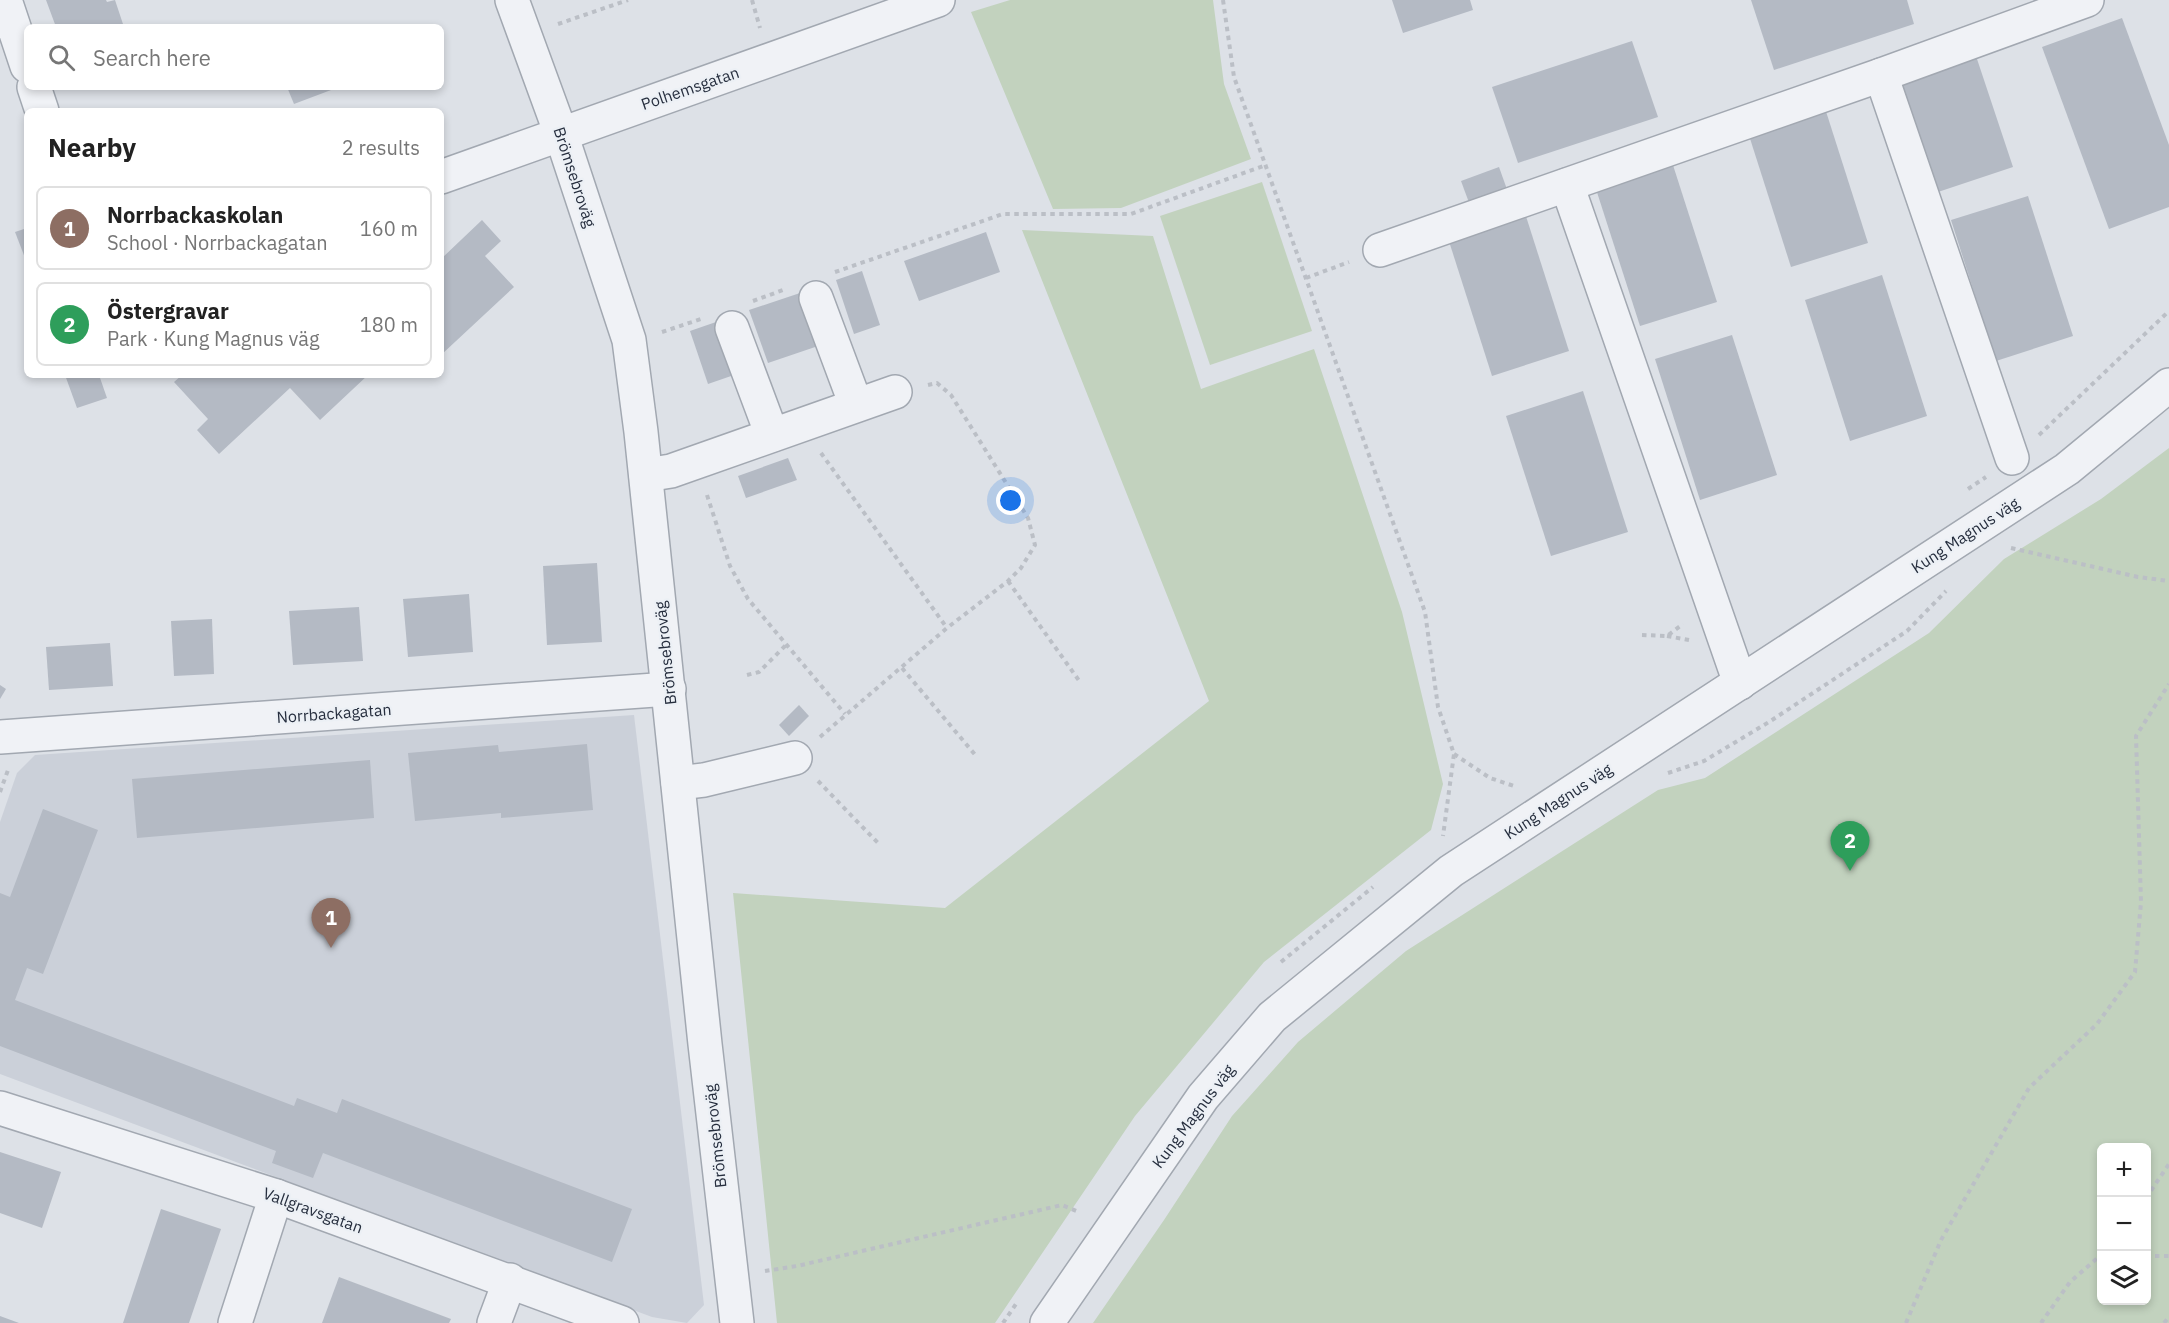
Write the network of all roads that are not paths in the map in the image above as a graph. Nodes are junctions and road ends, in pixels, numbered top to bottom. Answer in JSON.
{"nodes":[{"id":1,"x":5,"y":0,"type":"edge"},
{"id":2,"x":512,"y":0,"type":"edge"},
{"id":3,"x":938,"y":0,"type":"edge"},
{"id":4,"x":2087,"y":0,"type":"edge"},
{"id":5,"x":24,"y":57,"type":"edge"},
{"id":6,"x":1881,"y":75,"type":"junction"},
{"id":7,"x":35,"y":90,"type":"edge"},
{"id":8,"x":41,"y":108,"type":"edge"},
{"id":9,"x":561,"y":134,"type":"junction"},
{"id":10,"x":444,"y":176,"type":"edge"},
{"id":11,"x":1567,"y":185,"type":"junction"},
{"id":12,"x":1380,"y":250,"type":"dead end"},
{"id":13,"x":813,"y":286,"type":"road end"},
{"id":14,"x":729,"y":315,"type":"road end"},
{"id":15,"x":2169,"y":385,"type":"edge"},
{"id":16,"x":895,"y":392,"type":"road end"},
{"id":17,"x":856,"y":405,"type":"junction"},
{"id":18,"x":786,"y":430,"type":"junction"},
{"id":19,"x":2012,"y":458,"type":"dead end"},
{"id":20,"x":646,"y":475,"type":"junction"},
{"id":21,"x":1740,"y":683,"type":"junction"},
{"id":22,"x":669,"y":689,"type":"junction"},
{"id":23,"x":0,"y":736,"type":"edge"},
{"id":24,"x":795,"y":758,"type":"road end"},
{"id":25,"x":678,"y":783,"type":"junction"},
{"id":26,"x":0,"y":1108,"type":"edge"},
{"id":27,"x":276,"y":1196,"type":"junction"},
{"id":28,"x":510,"y":1280,"type":"junction"},
{"id":29,"x":235,"y":1323,"type":"edge"},
{"id":30,"x":494,"y":1323,"type":"edge"},
{"id":31,"x":622,"y":1323,"type":"edge"},
{"id":32,"x":737,"y":1323,"type":"edge"},
{"id":33,"x":1047,"y":1323,"type":"edge"}],
"edges":[{"from":1,"to":5,"type":"street"},
{"from":2,"to":9,"type":"street","name":"Brömsebroväg"},
{"from":3,"to":9,"type":"street","name":"Polhemsgatan"},
{"from":4,"to":6,"type":"street"},
{"from":6,"to":11,"type":"street"},
{"from":6,"to":19,"type":"street"},
{"from":7,"to":8,"type":"street"},
{"from":9,"to":10,"type":"street","name":"Polhemsgatan"},
{"from":9,"to":20,"type":"street","name":"Brömsebroväg"},
{"from":11,"to":12,"type":"street"},
{"from":11,"to":21,"type":"street"},
{"from":13,"to":17,"type":"street"},
{"from":14,"to":18,"type":"street"},
{"from":15,"to":21,"type":"street","name":"Kung Magnus väg"},
{"from":16,"to":17,"type":"street"},
{"from":17,"to":18,"type":"street"},
{"from":18,"to":20,"type":"street"},
{"from":20,"to":22,"type":"street","name":"Brömsebroväg"},
{"from":21,"to":33,"type":"street","name":"Kung Magnus väg"},
{"from":22,"to":23,"type":"street","name":"Norrbackagatan"},
{"from":22,"to":25,"type":"street","name":"Brömsebroväg"},
{"from":24,"to":25,"type":"street"},
{"from":25,"to":32,"type":"street","name":"Brömsebroväg"},
{"from":26,"to":27,"type":"street","name":"Vallgravsgatan"},
{"from":27,"to":28,"type":"street","name":"Vallgravsgatan"},
{"from":27,"to":29,"type":"street"},
{"from":28,"to":30,"type":"street"},
{"from":28,"to":31,"type":"street","name":"Vallgravsgatan"}]}
